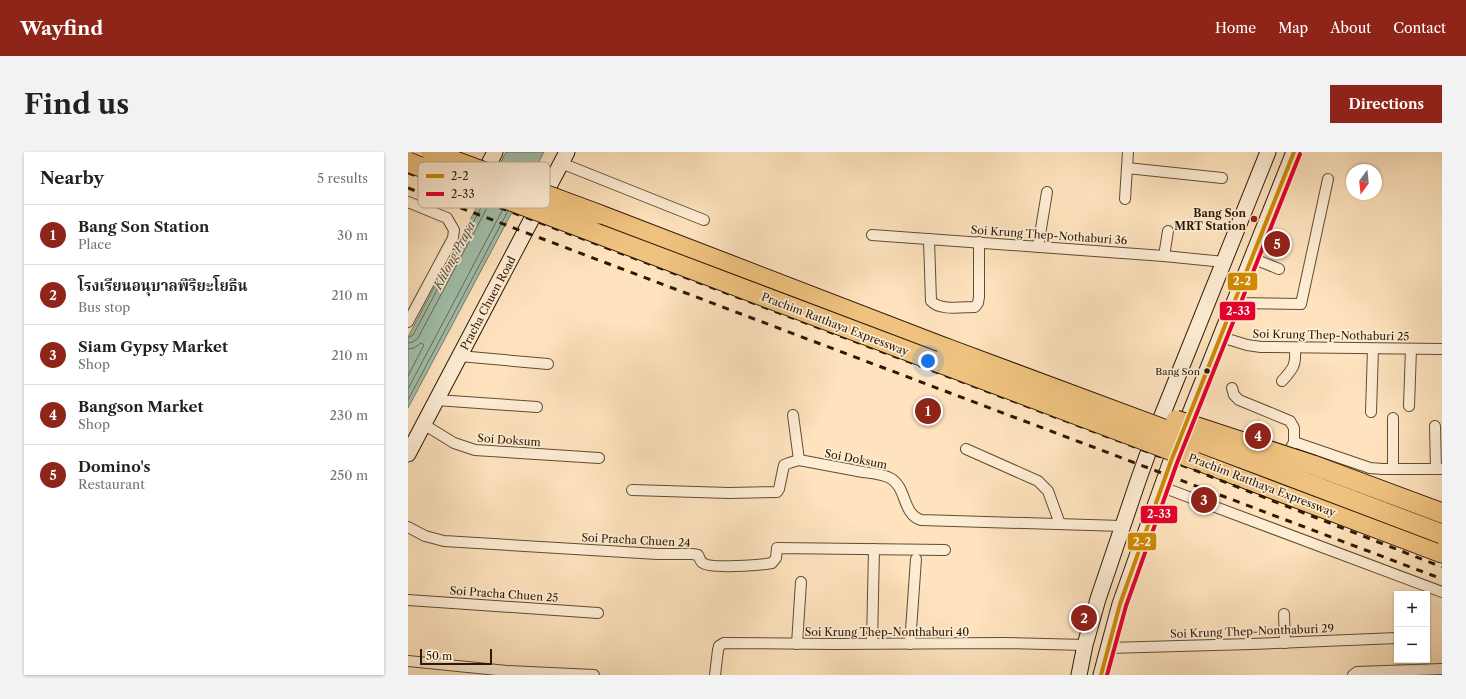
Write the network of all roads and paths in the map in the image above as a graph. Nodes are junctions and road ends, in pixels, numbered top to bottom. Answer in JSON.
{"nodes":[{"id":1,"x":431,"y":152,"type":"edge"},
{"id":2,"x":495,"y":152,"type":"edge"},
{"id":3,"x":1128,"y":152,"type":"edge"},
{"id":4,"x":1268,"y":152,"type":"edge"},
{"id":5,"x":1294,"y":152,"type":"edge"},
{"id":6,"x":564,"y":158,"type":"edge"},
{"id":7,"x":408,"y":162,"type":"edge"},
{"id":8,"x":458,"y":162,"type":"edge"},
{"id":9,"x":490,"y":162,"type":"edge"},
{"id":10,"x":418,"y":166,"type":"edge"},
{"id":11,"x":1126,"y":168,"type":"junction"},
{"id":12,"x":1222,"y":178,"type":"dead end"},
{"id":13,"x":1328,"y":179,"type":"dead end"},
{"id":14,"x":550,"y":184,"type":"edge"},
{"id":15,"x":550,"y":189,"type":"edge"},
{"id":16,"x":1252,"y":191,"type":"junction"},
{"id":17,"x":1047,"y":192,"type":"dead end"},
{"id":18,"x":550,"y":196,"type":"edge"},
{"id":19,"x":1125,"y":199,"type":"dead end"},
{"id":20,"x":1275,"y":200,"type":"junction"},
{"id":21,"x":408,"y":202,"type":"edge"},
{"id":22,"x":418,"y":206,"type":"edge"},
{"id":23,"x":423,"y":208,"type":"edge"},
{"id":24,"x":530,"y":208,"type":"edge"},
{"id":25,"x":537,"y":208,"type":"edge"},
{"id":26,"x":704,"y":220,"type":"dead end"},
{"id":27,"x":1168,"y":231,"type":"dead end"},
{"id":28,"x":872,"y":234,"type":"dead end"},
{"id":29,"x":929,"y":239,"type":"junction"},
{"id":30,"x":979,"y":242,"type":"junction"},
{"id":31,"x":1038,"y":247,"type":"junction"},
{"id":32,"x":1164,"y":256,"type":"junction"},
{"id":33,"x":1252,"y":258,"type":"junction"},
{"id":34,"x":1224,"y":262,"type":"junction"},
{"id":35,"x":1279,"y":269,"type":"dead end"},
{"id":36,"x":1235,"y":303,"type":"junction"},
{"id":37,"x":408,"y":322,"type":"edge"},
{"id":38,"x":1221,"y":337,"type":"junction"},
{"id":39,"x":946,"y":348,"type":"junction"},
{"id":40,"x":1295,"y":348,"type":"junction"},
{"id":41,"x":1373,"y":349,"type":"junction"},
{"id":42,"x":1411,"y":349,"type":"junction"},
{"id":43,"x":1442,"y":349,"type":"edge"},
{"id":44,"x":459,"y":356,"type":"junction"},
{"id":45,"x":548,"y":364,"type":"dead end"},
{"id":46,"x":1282,"y":381,"type":"dead end"},
{"id":47,"x":1232,"y":388,"type":"dead end"},
{"id":48,"x":436,"y":400,"type":"junction"},
{"id":49,"x":1409,"y":406,"type":"dead end"},
{"id":50,"x":536,"y":407,"type":"dead end"},
{"id":51,"x":1371,"y":412,"type":"dead end"},
{"id":52,"x":793,"y":415,"type":"dead end"},
{"id":53,"x":1393,"y":418,"type":"dead end"},
{"id":54,"x":1159,"y":423,"type":"junction"},
{"id":55,"x":424,"y":424,"type":"junction"},
{"id":56,"x":1435,"y":426,"type":"dead end"},
{"id":57,"x":1182,"y":434,"type":"junction"},
{"id":58,"x":1294,"y":442,"type":"junction"},
{"id":59,"x":966,"y":449,"type":"dead end"},
{"id":60,"x":408,"y":454,"type":"edge"},
{"id":61,"x":599,"y":458,"type":"dead end"},
{"id":62,"x":799,"y":460,"type":"junction"},
{"id":63,"x":1393,"y":469,"type":"junction"},
{"id":64,"x":1439,"y":469,"type":"edge"},
{"id":65,"x":1275,"y":474,"type":"junction"},
{"id":66,"x":1162,"y":487,"type":"junction"},
{"id":67,"x":632,"y":490,"type":"dead end"},
{"id":68,"x":1442,"y":513,"type":"edge"},
{"id":69,"x":1060,"y":524,"type":"junction"},
{"id":70,"x":1122,"y":526,"type":"junction"},
{"id":71,"x":408,"y":527,"type":"edge"},
{"id":72,"x":1442,"y":534,"type":"edge"},
{"id":73,"x":1442,"y":537,"type":"edge"},
{"id":74,"x":874,"y":549,"type":"junction"},
{"id":75,"x":945,"y":550,"type":"dead end"},
{"id":76,"x":1442,"y":553,"type":"edge"},
{"id":77,"x":916,"y":559,"type":"dead end"},
{"id":78,"x":800,"y":582,"type":"dead end"},
{"id":79,"x":1442,"y":592,"type":"edge"},
{"id":80,"x":408,"y":600,"type":"edge"},
{"id":81,"x":598,"y":613,"type":"dead end"},
{"id":82,"x":1284,"y":614,"type":"dead end"},
{"id":83,"x":1394,"y":638,"type":"edge"},
{"id":84,"x":872,"y":643,"type":"junction"},
{"id":85,"x":1285,"y":643,"type":"junction"},
{"id":86,"x":797,"y":644,"type":"junction"},
{"id":87,"x":910,"y":644,"type":"junction"},
{"id":88,"x":1085,"y":645,"type":"junction"},
{"id":89,"x":1108,"y":648,"type":"junction"},
{"id":90,"x":408,"y":661,"type":"edge"},
{"id":91,"x":1440,"y":671,"type":"edge"},
{"id":92,"x":594,"y":675,"type":"edge"},
{"id":93,"x":715,"y":675,"type":"edge"},
{"id":94,"x":1079,"y":675,"type":"edge"},
{"id":95,"x":1101,"y":675,"type":"edge"},
{"id":96,"x":1353,"y":675,"type":"edge"}],
"edges":[{"from":1,"to":8,"type":"highway","name":"Prachim Ratthaya Expressway","bridge":true},
{"from":2,"to":9,"type":"main road"},
{"from":3,"to":11,"type":"street"},
{"from":4,"to":16,"type":"main road"},
{"from":5,"to":20,"type":"main road"},
{"from":6,"to":14,"type":"main road","name":"Pracha Chuen Road"},
{"from":6,"to":26,"type":"street"},
{"from":7,"to":10,"type":"highway","name":"Prachim Ratthaya Expressway","bridge":true},
{"from":11,"to":12,"type":"street"},
{"from":11,"to":19,"type":"street"},
{"from":13,"to":36,"type":"street"},
{"from":15,"to":54,"type":"main road"},
{"from":16,"to":20,"type":"main road"},
{"from":16,"to":34,"type":"main road"},
{"from":17,"to":31,"type":"street"},
{"from":18,"to":39,"type":"highway","name":"Prachim Ratthaya Expressway","bridge":true},
{"from":20,"to":33,"type":"main road"},
{"from":21,"to":22,"type":"street"},
{"from":23,"to":37,"type":"street"},
{"from":24,"to":76,"type":"highway","name":"Prachim Ratthaya Expressway","bridge":true},
{"from":25,"to":44,"type":"main road","name":"Pracha Chuen Road"},
{"from":27,"to":32,"type":"street"},
{"from":28,"to":29,"type":"street","name":"Soi Krung Thep-Nothaburi 36"},
{"from":29,"to":30,"type":"street","name":"Soi Krung Thep-Nothaburi 36"},
{"from":29,"to":30,"type":"street"},
{"from":30,"to":31,"type":"street","name":"Soi Krung Thep-Nothaburi 36"},
{"from":31,"to":32,"type":"street","name":"Soi Krung Thep-Nothaburi 36"},
{"from":32,"to":34,"type":"street","name":"Soi Krung Thep-Nothaburi 36"},
{"from":33,"to":35,"type":"street"},
{"from":33,"to":36,"type":"main road"},
{"from":34,"to":54,"type":"main road"},
{"from":36,"to":38,"type":"main road"},
{"from":38,"to":40,"type":"street","name":"Soi Krung Thep-Nothaburi 25"},
{"from":38,"to":57,"type":"main road"},
{"from":39,"to":68,"type":"highway","bridge":true},
{"from":39,"to":72,"type":"highway","name":"Prachim Ratthaya Expressway","bridge":true},
{"from":40,"to":41,"type":"street","name":"Soi Krung Thep-Nothaburi 25"},
{"from":40,"to":46,"type":"street"},
{"from":41,"to":42,"type":"street","name":"Soi Krung Thep-Nothaburi 25"},
{"from":41,"to":51,"type":"street"},
{"from":42,"to":43,"type":"street","name":"Soi Krung Thep-Nothaburi 25"},
{"from":42,"to":49,"type":"street"},
{"from":44,"to":45,"type":"street"},
{"from":44,"to":48,"type":"main road","name":"Pracha Chuen Road"},
{"from":47,"to":58,"type":"street"},
{"from":48,"to":50,"type":"street"},
{"from":48,"to":55,"type":"main road","name":"Pracha Chuen Road"},
{"from":52,"to":62,"type":"street"},
{"from":53,"to":63,"type":"street"},
{"from":54,"to":57,"type":"main road"},
{"from":54,"to":70,"type":"main road"},
{"from":55,"to":60,"type":"main road","name":"Pracha Chuen Road"},
{"from":55,"to":61,"type":"street","name":"Soi Doksum"},
{"from":56,"to":64,"type":"street"},
{"from":57,"to":65,"type":"main road"},
{"from":57,"to":66,"type":"main road"},
{"from":58,"to":63,"type":"street"},
{"from":58,"to":65,"type":"street"},
{"from":59,"to":69,"type":"street"},
{"from":62,"to":67,"type":"street"},
{"from":62,"to":69,"type":"street","name":"Soi Doksum"},
{"from":63,"to":64,"type":"street"},
{"from":65,"to":73,"type":"main road"},
{"from":66,"to":79,"type":"street"},
{"from":66,"to":89,"type":"main road"},
{"from":69,"to":70,"type":"street","name":"Soi Doksum"},
{"from":70,"to":88,"type":"main road"},
{"from":71,"to":74,"type":"street","name":"Soi Pracha Chuen 24"},
{"from":74,"to":75,"type":"street","name":"Soi Pracha Chuen 24"},
{"from":74,"to":84,"type":"street"},
{"from":77,"to":87,"type":"street"},
{"from":78,"to":86,"type":"street"},
{"from":80,"to":81,"type":"street","name":"Soi Pracha Chuen 25"},
{"from":82,"to":85,"type":"street"},
{"from":83,"to":85,"type":"street","name":"Soi Krung Thep-Nonthaburi 29"},
{"from":84,"to":86,"type":"street","name":"Soi Krung Thep-Nonthaburi 40"},
{"from":84,"to":87,"type":"street","name":"Soi Krung Thep-Nonthaburi 40"},
{"from":85,"to":89,"type":"street","name":"Soi Krung Thep-Nonthaburi 29"},
{"from":86,"to":93,"type":"street","name":"Soi Krung Thep-Nonthaburi 40"},
{"from":87,"to":88,"type":"street","name":"Soi Krung Thep-Nonthaburi 40"},
{"from":88,"to":94,"type":"main road"},
{"from":89,"to":95,"type":"main road"},
{"from":90,"to":92,"type":"street"},
{"from":91,"to":96,"type":"street"}]}
